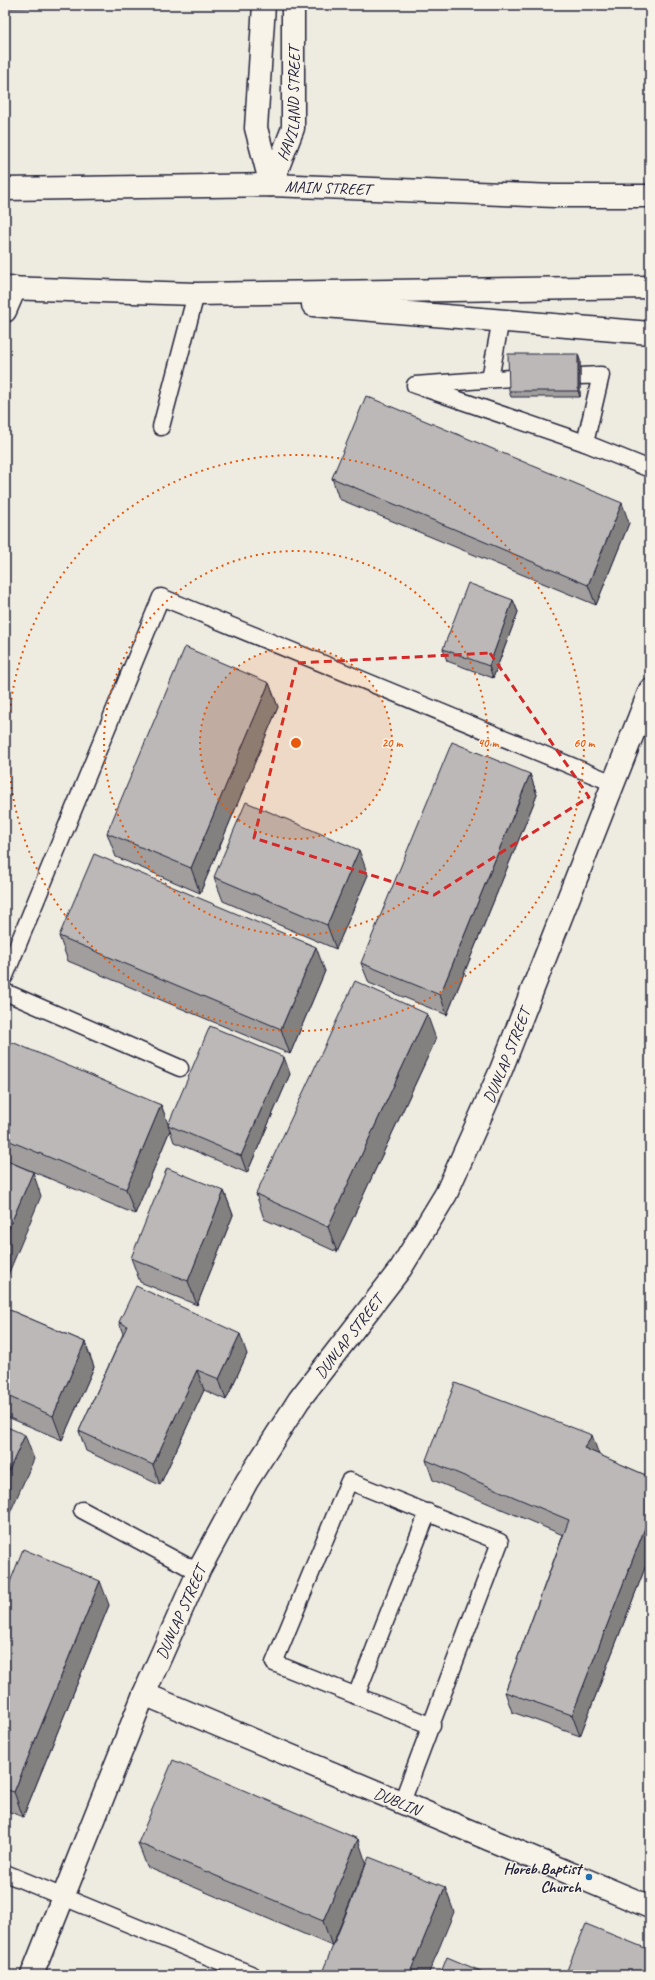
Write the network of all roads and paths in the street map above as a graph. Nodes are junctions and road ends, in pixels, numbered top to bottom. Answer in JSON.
{"nodes":[{"id":1,"x":264,"y":5,"type":"edge"},
{"id":2,"x":292,"y":5,"type":"edge"},
{"id":3,"x":271,"y":185,"type":"junction"},
{"id":4,"x":5,"y":189,"type":"edge"},
{"id":5,"x":650,"y":189,"type":"edge"},
{"id":6,"x":555,"y":196,"type":"junction"},
{"id":7,"x":650,"y":196,"type":"edge"},
{"id":8,"x":650,"y":287,"type":"edge"},
{"id":9,"x":10,"y":288,"type":"edge"},
{"id":10,"x":196,"y":294,"type":"junction"},
{"id":11,"x":5,"y":311,"type":"edge"},
{"id":12,"x":501,"y":319,"type":"junction"},
{"id":13,"x":650,"y":333,"type":"edge"},
{"id":14,"x":580,"y":376,"type":"edge"},
{"id":15,"x":511,"y":378,"type":"edge"},
{"id":16,"x":490,"y":379,"type":"junction"},
{"id":17,"x":161,"y":427,"type":"dead end"},
{"id":18,"x":584,"y":443,"type":"junction"},
{"id":19,"x":650,"y":469,"type":"edge"},
{"id":20,"x":650,"y":690,"type":"edge"},
{"id":21,"x":613,"y":783,"type":"junction"},
{"id":22,"x":5,"y":976,"type":"edge"},
{"id":23,"x":5,"y":992,"type":"edge"},
{"id":24,"x":180,"y":1068,"type":"dead end"},
{"id":25,"x":82,"y":1510,"type":"dead end"},
{"id":26,"x":428,"y":1512,"type":"junction"},
{"id":27,"x":198,"y":1572,"type":"junction"},
{"id":28,"x":144,"y":1694,"type":"junction"},
{"id":29,"x":356,"y":1696,"type":"junction"},
{"id":30,"x":432,"y":1726,"type":"junction"},
{"id":31,"x":402,"y":1802,"type":"junction"},
{"id":32,"x":5,"y":1873,"type":"edge"},
{"id":33,"x":63,"y":1897,"type":"junction"},
{"id":34,"x":650,"y":1907,"type":"edge"},
{"id":35,"x":32,"y":1975,"type":"edge"},
{"id":36,"x":253,"y":1975,"type":"edge"}],
"edges":[{"from":1,"to":3,"type":"main road","name":"HAVILAND STREET"},
{"from":2,"to":3,"type":"main road","name":"HAVILAND STREET"},
{"from":3,"to":4,"type":"main road","name":"MAIN STREET"},
{"from":3,"to":6,"type":"main road","name":"MAIN STREET"},
{"from":5,"to":6,"type":"main road"},
{"from":6,"to":7,"type":"main road","name":"MAIN STREET"},
{"from":8,"to":10,"type":"main road"},
{"from":9,"to":10,"type":"main road"},
{"from":9,"to":11,"type":"main road"},
{"from":10,"to":12,"type":"main road"},
{"from":10,"to":17,"type":"lane"},
{"from":12,"to":13,"type":"main road"},
{"from":12,"to":16,"type":"lane"},
{"from":14,"to":18,"type":"lane"},
{"from":15,"to":16,"type":"lane"},
{"from":16,"to":18,"type":"lane"},
{"from":18,"to":19,"type":"lane"},
{"from":20,"to":21,"type":"main road","name":"DUNLAP STREET"},
{"from":21,"to":22,"type":"lane"},
{"from":21,"to":27,"type":"main road","name":"DUNLAP STREET"},
{"from":23,"to":24,"type":"lane"},
{"from":25,"to":27,"type":"lane"},
{"from":26,"to":29,"type":"lane"},
{"from":26,"to":29,"type":"lane"},
{"from":26,"to":30,"type":"lane"},
{"from":27,"to":28,"type":"main road","name":"DUNLAP STREET"},
{"from":28,"to":31,"type":"main road","name":"DUBLIN"},
{"from":28,"to":33,"type":"main road","name":"DUNLAP STREET"},
{"from":29,"to":30,"type":"lane"},
{"from":30,"to":31,"type":"lane"},
{"from":31,"to":34,"type":"main road","name":"DUBLIN"},
{"from":32,"to":33,"type":"lane"},
{"from":33,"to":35,"type":"main road","name":"DUNLAP STREET"},
{"from":33,"to":36,"type":"lane"}]}
